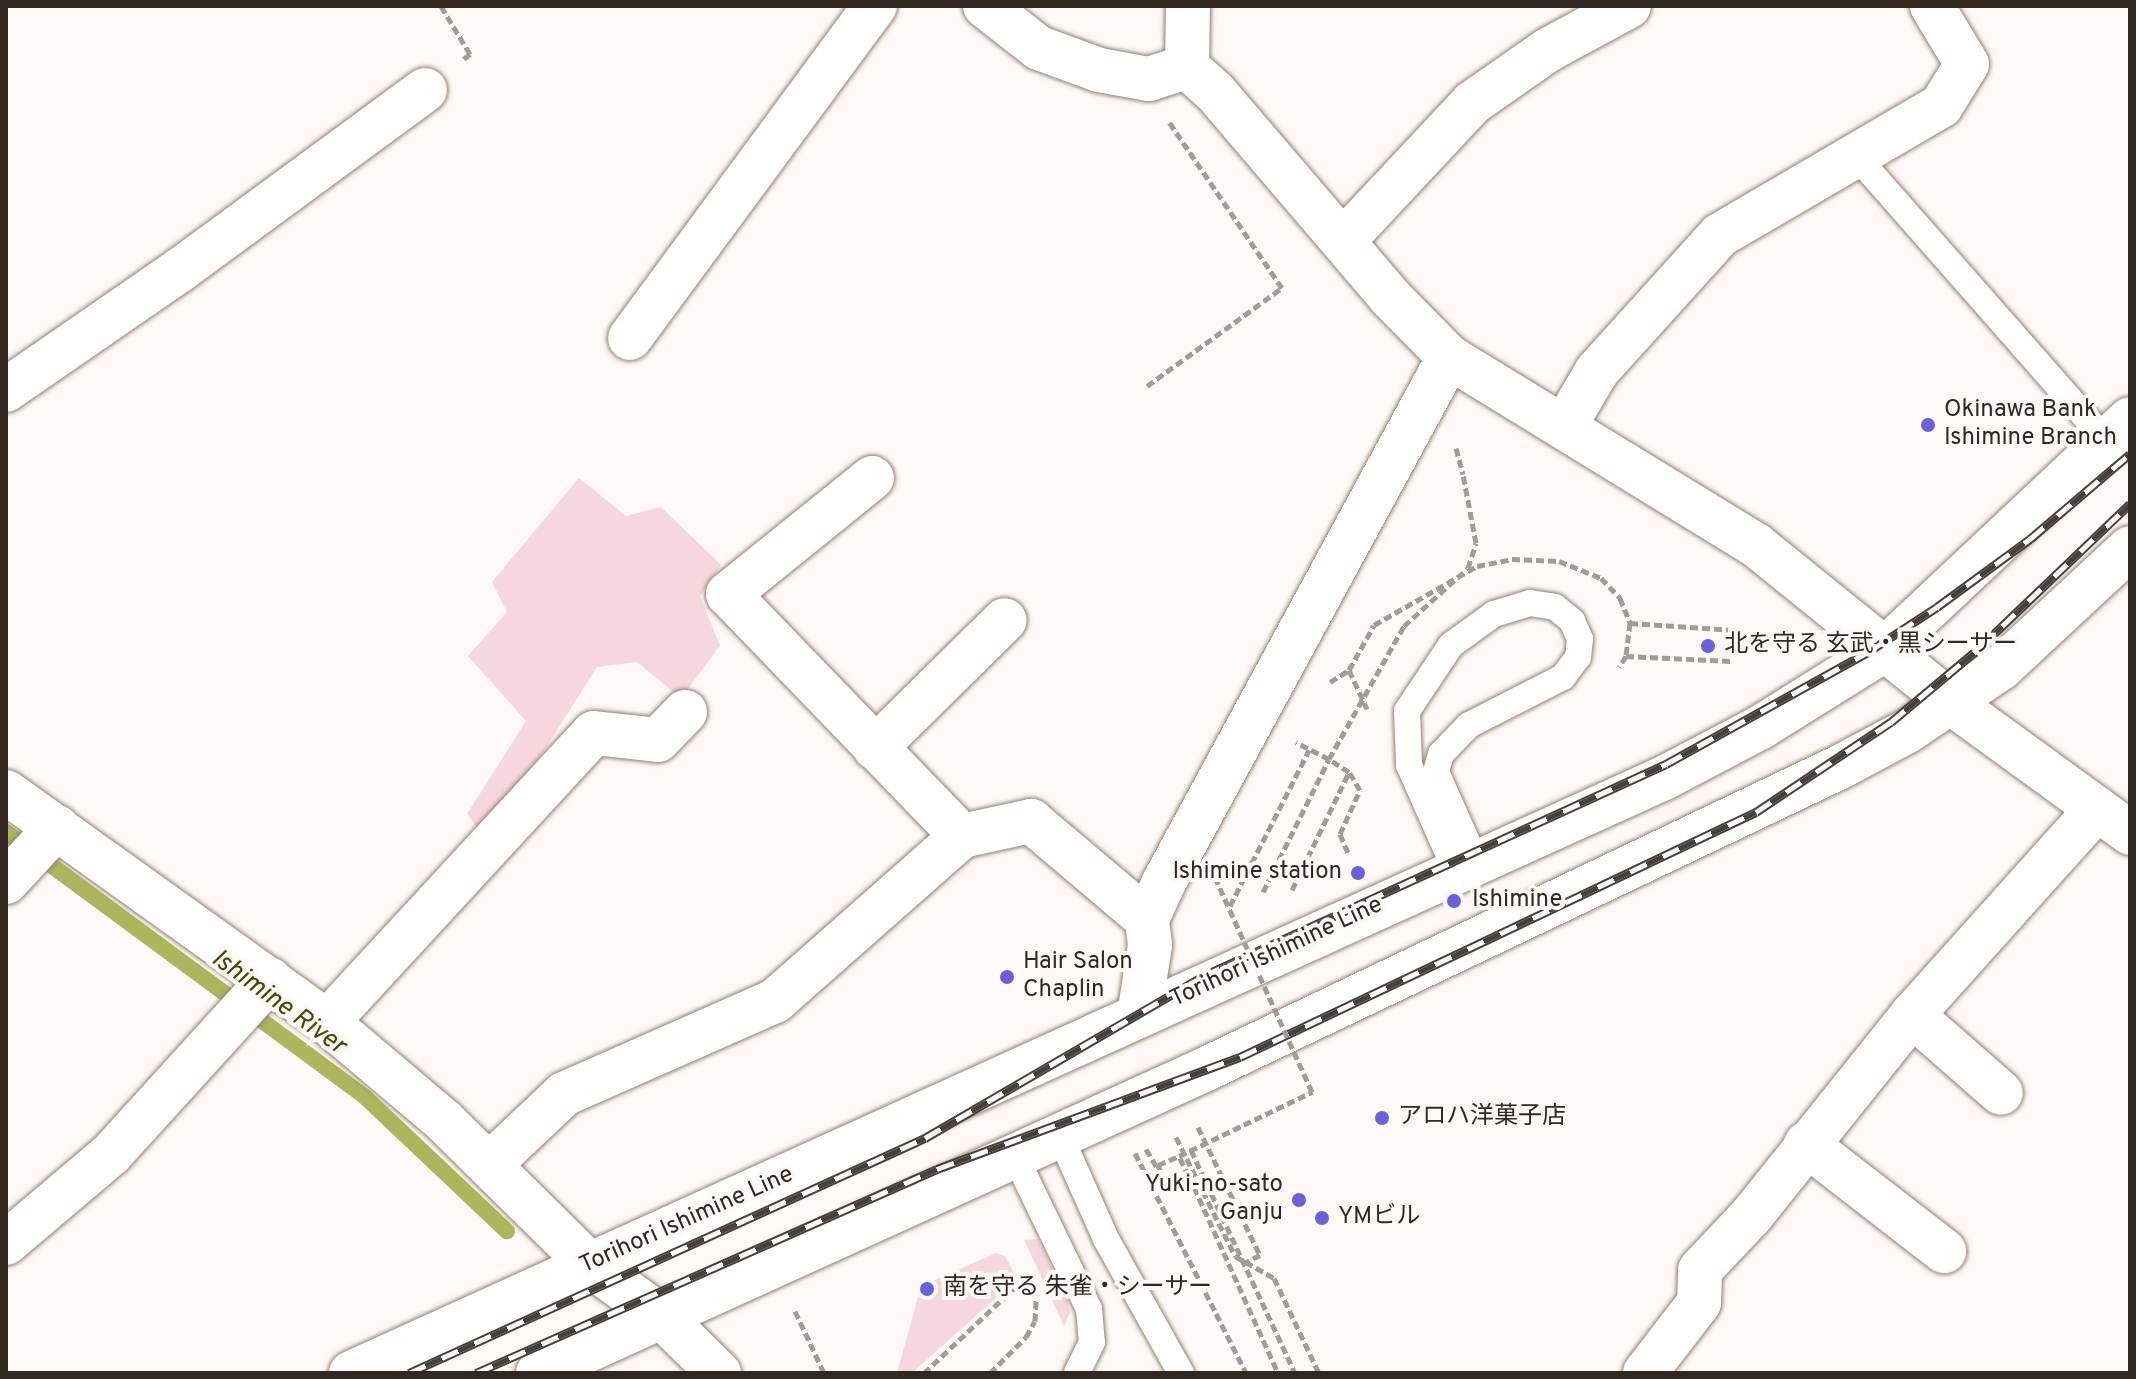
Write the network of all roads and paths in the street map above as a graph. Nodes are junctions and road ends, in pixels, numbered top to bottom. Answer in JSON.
{"nodes":[{"id":1,"x":875,"y":6,"type":"edge"},
{"id":2,"x":985,"y":6,"type":"edge"},
{"id":3,"x":1188,"y":6,"type":"edge"},
{"id":4,"x":1629,"y":6,"type":"edge"},
{"id":5,"x":1932,"y":6,"type":"edge"},
{"id":6,"x":1168,"y":73,"type":"junction"},
{"id":7,"x":425,"y":90,"type":"dead end"},
{"id":8,"x":1857,"y":157,"type":"junction"},
{"id":9,"x":1343,"y":241,"type":"junction"},
{"id":10,"x":630,"y":338,"type":"dead end"},
{"id":11,"x":1449,"y":357,"type":"junction"},
{"id":12,"x":1147,"y":386,"type":"dead end"},
{"id":13,"x":6,"y":390,"type":"edge"},
{"id":14,"x":1564,"y":427,"type":"junction"},
{"id":15,"x":2118,"y":431,"type":"edge"},
{"id":16,"x":1463,"y":474,"type":"dead end"},
{"id":17,"x":872,"y":478,"type":"dead end"},
{"id":18,"x":2130,"y":548,"type":"edge"},
{"id":19,"x":1005,"y":620,"type":"dead end"},
{"id":20,"x":1630,"y":623,"type":"dead end"},
{"id":21,"x":1735,"y":630,"type":"dead end"},
{"id":22,"x":1884,"y":650,"type":"junction"},
{"id":23,"x":1626,"y":656,"type":"dead end"},
{"id":24,"x":1731,"y":661,"type":"dead end"},
{"id":25,"x":1950,"y":702,"type":"junction"},
{"id":26,"x":685,"y":712,"type":"dead end"},
{"id":27,"x":1290,"y":739,"type":"dead end"},
{"id":28,"x":875,"y":748,"type":"junction"},
{"id":29,"x":1309,"y":750,"type":"junction"},
{"id":30,"x":1329,"y":759,"type":"junction"},
{"id":31,"x":1349,"y":772,"type":"junction"},
{"id":32,"x":6,"y":792,"type":"edge"},
{"id":33,"x":2114,"y":821,"type":"edge"},
{"id":34,"x":53,"y":832,"type":"junction"},
{"id":35,"x":962,"y":836,"type":"junction"},
{"id":36,"x":1348,"y":853,"type":"dead end"},
{"id":37,"x":1466,"y":866,"type":"junction"},
{"id":38,"x":1216,"y":879,"type":"dead end"},
{"id":39,"x":7,"y":881,"type":"edge"},
{"id":40,"x":1293,"y":889,"type":"dead end"},
{"id":41,"x":1263,"y":892,"type":"dead end"},
{"id":42,"x":1230,"y":906,"type":"dead end"},
{"id":43,"x":1147,"y":919,"type":"junction"},
{"id":44,"x":254,"y":998,"type":"junction"},
{"id":45,"x":1912,"y":1015,"type":"junction"},
{"id":46,"x":1139,"y":1016,"type":"junction"},
{"id":47,"x":327,"y":1022,"type":"junction"},
{"id":48,"x":2001,"y":1093,"type":"dead end"},
{"id":49,"x":1197,"y":1124,"type":"dead end"},
{"id":50,"x":1174,"y":1134,"type":"dead end"},
{"id":51,"x":1060,"y":1136,"type":"junction"},
{"id":52,"x":1806,"y":1144,"type":"junction"},
{"id":53,"x":1145,"y":1148,"type":"dead end"},
{"id":54,"x":1191,"y":1150,"type":"junction"},
{"id":55,"x":1134,"y":1152,"type":"dead end"},
{"id":56,"x":1015,"y":1156,"type":"junction"},
{"id":57,"x":1179,"y":1156,"type":"junction"},
{"id":58,"x":490,"y":1164,"type":"junction"},
{"id":59,"x":6,"y":1243,"type":"edge"},
{"id":60,"x":1944,"y":1251,"type":"dead end"},
{"id":61,"x":1246,"y":1263,"type":"junction"},
{"id":62,"x":590,"y":1265,"type":"junction"},
{"id":63,"x":1021,"y":1265,"type":"dead end"},
{"id":64,"x":1026,"y":1277,"type":"junction"},
{"id":65,"x":795,"y":1311,"type":"dead end"},
{"id":66,"x":662,"y":1317,"type":"junction"},
{"id":67,"x":351,"y":1373,"type":"edge"},
{"id":68,"x":538,"y":1373,"type":"edge"},
{"id":69,"x":719,"y":1373,"type":"edge"},
{"id":70,"x":824,"y":1373,"type":"edge"},
{"id":71,"x":924,"y":1373,"type":"edge"},
{"id":72,"x":990,"y":1373,"type":"edge"},
{"id":73,"x":1077,"y":1373,"type":"edge"},
{"id":74,"x":1181,"y":1373,"type":"edge"},
{"id":75,"x":1246,"y":1373,"type":"edge"},
{"id":76,"x":1278,"y":1373,"type":"edge"},
{"id":77,"x":1295,"y":1373,"type":"edge"},
{"id":78,"x":1319,"y":1373,"type":"edge"},
{"id":79,"x":1645,"y":1373,"type":"edge"}],
"edges":[{"from":1,"to":10,"type":"street"},
{"from":2,"to":6,"type":"street"},
{"from":3,"to":6,"type":"street"},
{"from":4,"to":9,"type":"street"},
{"from":5,"to":8,"type":"street"},
{"from":6,"to":9,"type":"street"},
{"from":6,"to":12,"type":"path"},
{"from":7,"to":13,"type":"street"},
{"from":8,"to":14,"type":"street"},
{"from":8,"to":15,"type":"lane"},
{"from":9,"to":11,"type":"street"},
{"from":11,"to":14,"type":"street"},
{"from":11,"to":43,"type":"street"},
{"from":14,"to":22,"type":"street"},
{"from":15,"to":22,"type":"street","name":"Torihori Ishimine Line"},
{"from":16,"to":30,"type":"path","bridge":true},
{"from":17,"to":28,"type":"street"},
{"from":18,"to":25,"type":"street"},
{"from":19,"to":28,"type":"street"},
{"from":20,"to":21,"type":"path"},
{"from":22,"to":25,"type":"street"},
{"from":22,"to":37,"type":"street","name":"Torihori Ishimine Line"},
{"from":23,"to":24,"type":"path"},
{"from":25,"to":33,"type":"street"},
{"from":25,"to":51,"type":"street"},
{"from":26,"to":47,"type":"street"},
{"from":27,"to":29,"type":"path"},
{"from":28,"to":35,"type":"street"},
{"from":29,"to":30,"type":"path"},
{"from":29,"to":42,"type":"path"},
{"from":30,"to":31,"type":"path","bridge":true},
{"from":30,"to":41,"type":"path"},
{"from":31,"to":36,"type":"path","bridge":true},
{"from":31,"to":40,"type":"path"},
{"from":32,"to":34,"type":"street"},
{"from":33,"to":45,"type":"street"},
{"from":34,"to":39,"type":"street"},
{"from":34,"to":44,"type":"street"},
{"from":35,"to":43,"type":"street"},
{"from":35,"to":58,"type":"street"},
{"from":37,"to":37,"type":"lane"},
{"from":37,"to":46,"type":"street","name":"Torihori Ishimine Line"},
{"from":38,"to":54,"type":"path","bridge":true},
{"from":43,"to":46,"type":"street"},
{"from":44,"to":47,"type":"street"},
{"from":44,"to":59,"type":"street"},
{"from":45,"to":48,"type":"street"},
{"from":45,"to":52,"type":"street"},
{"from":46,"to":62,"type":"street","name":"Torihori Ishimine Line"},
{"from":47,"to":58,"type":"street"},
{"from":49,"to":61,"type":"path"},
{"from":50,"to":78,"type":"path"},
{"from":51,"to":56,"type":"street"},
{"from":51,"to":74,"type":"lane"},
{"from":52,"to":60,"type":"street"},
{"from":52,"to":79,"type":"street"},
{"from":53,"to":57,"type":"path"},
{"from":54,"to":57,"type":"path","bridge":true},
{"from":54,"to":61,"type":"path"},
{"from":55,"to":75,"type":"path"},
{"from":56,"to":66,"type":"street"},
{"from":56,"to":73,"type":"lane"},
{"from":57,"to":76,"type":"path","bridge":true},
{"from":58,"to":62,"type":"street"},
{"from":61,"to":77,"type":"path"},
{"from":62,"to":66,"type":"street"},
{"from":62,"to":67,"type":"street","name":"Torihori Ishimine Line"},
{"from":63,"to":64,"type":"path"},
{"from":64,"to":71,"type":"path"},
{"from":64,"to":72,"type":"path"},
{"from":65,"to":70,"type":"path"},
{"from":66,"to":68,"type":"street"},
{"from":66,"to":69,"type":"street"}]}
